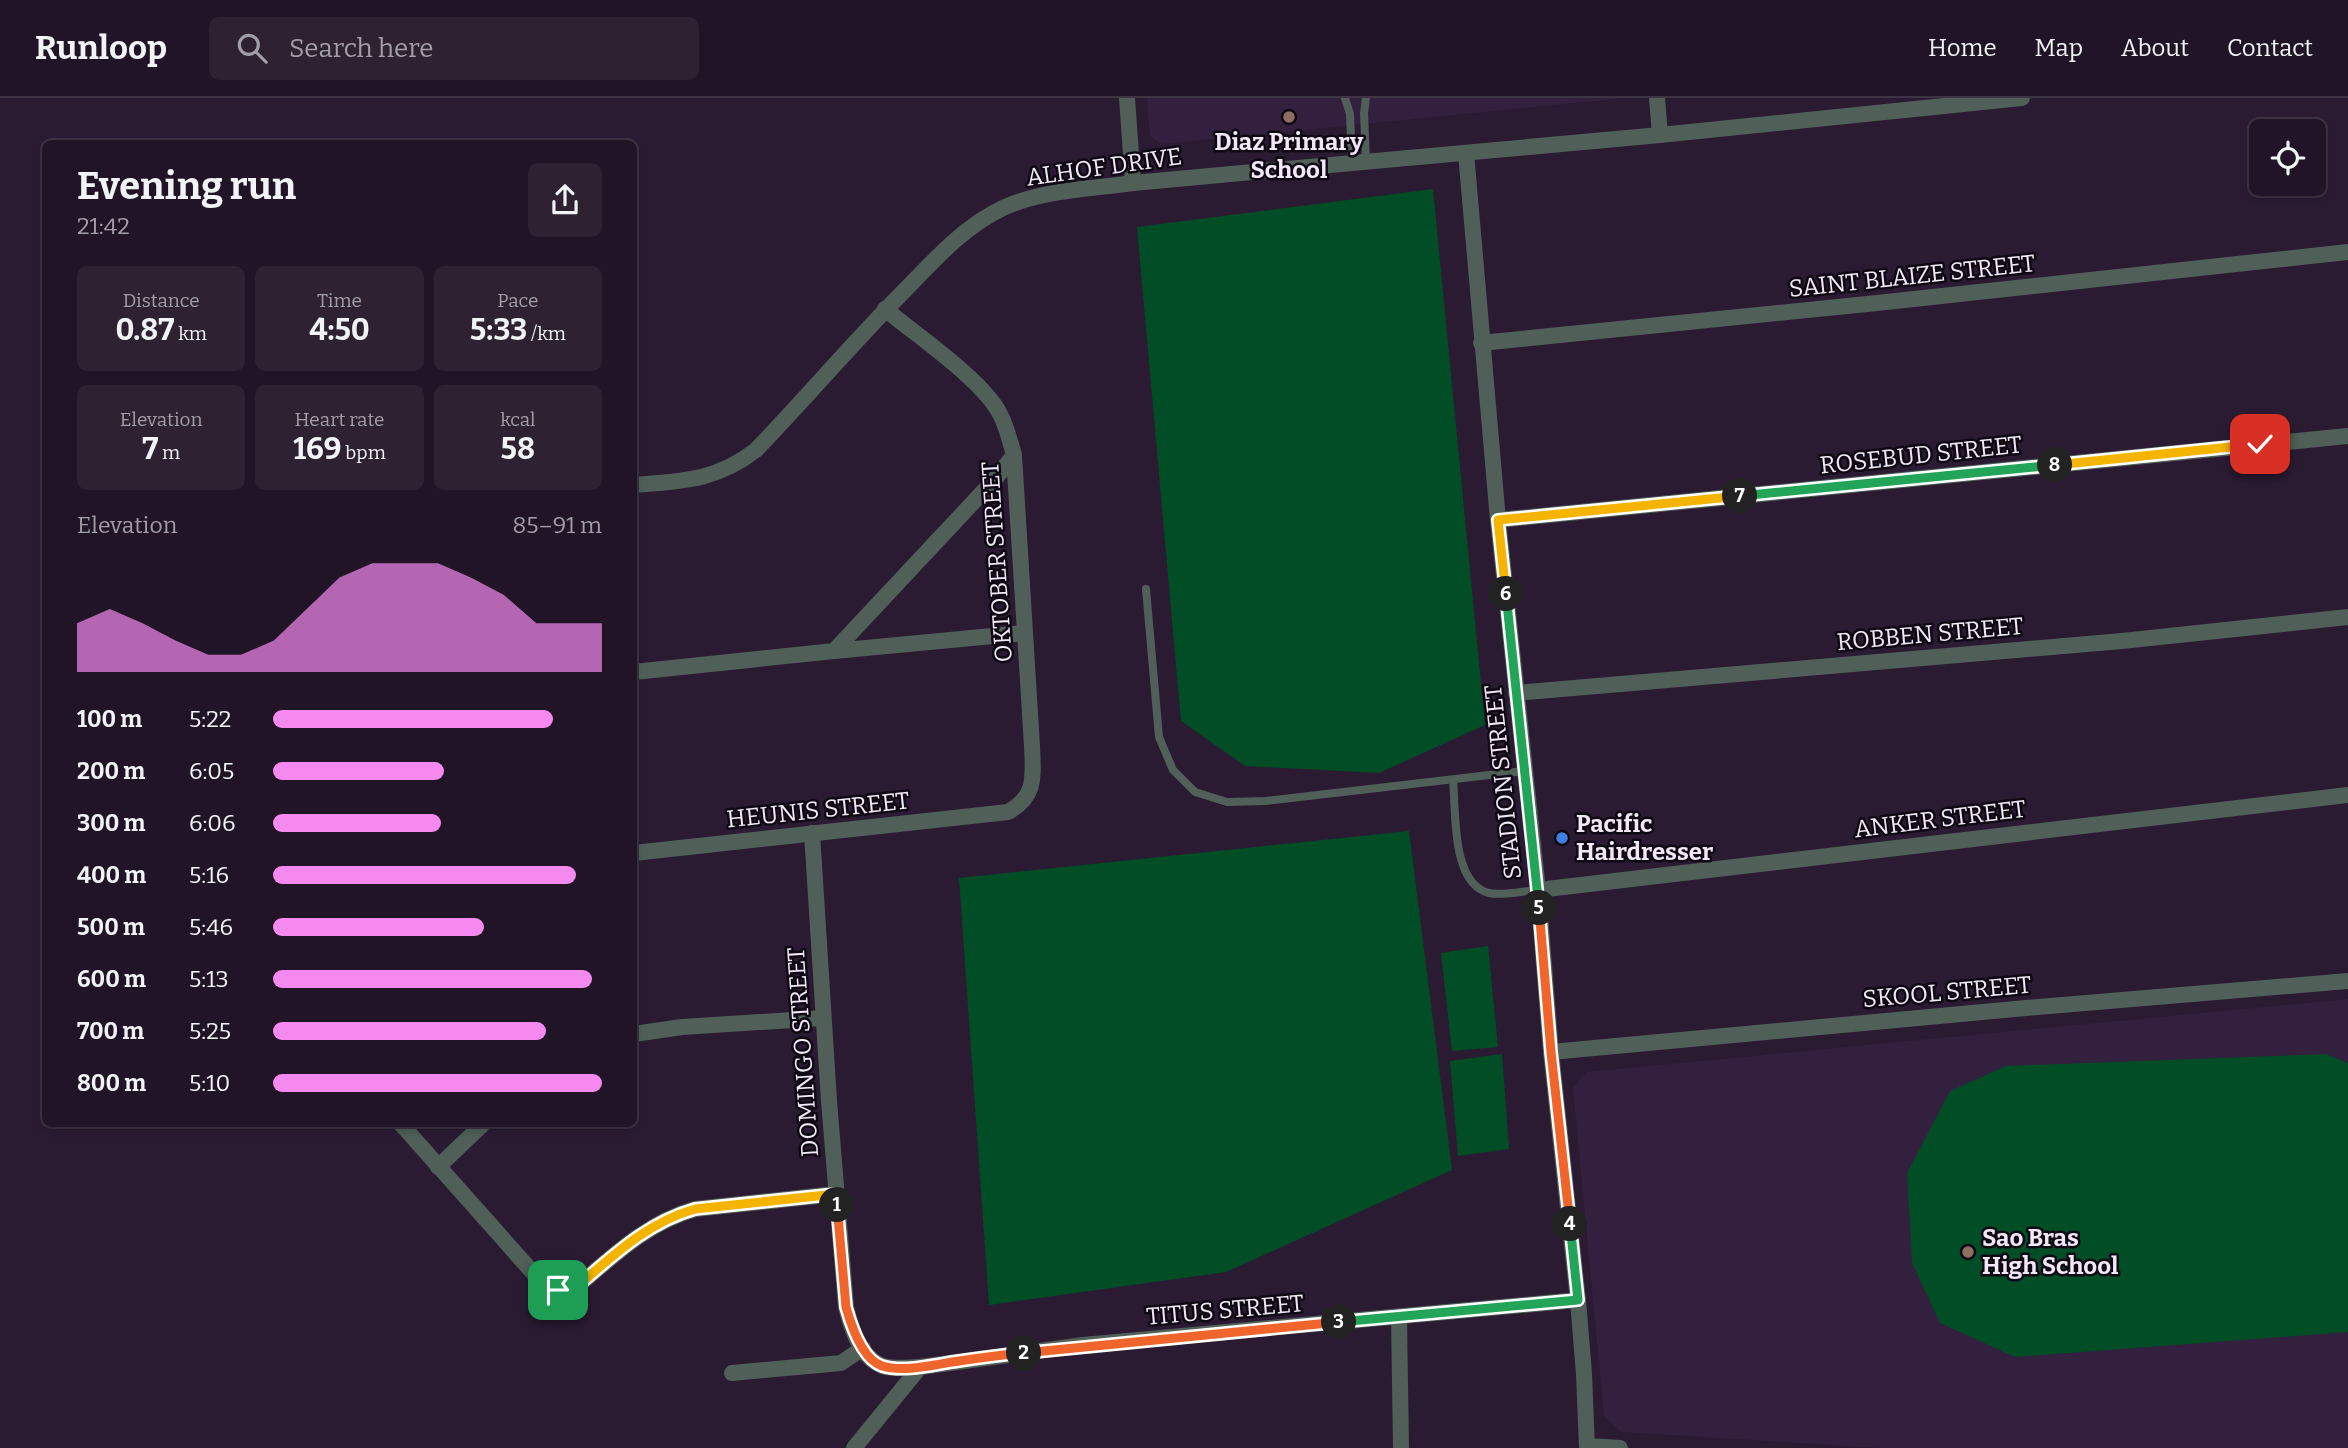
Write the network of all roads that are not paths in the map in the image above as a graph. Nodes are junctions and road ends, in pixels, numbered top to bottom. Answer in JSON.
{"nodes":[{"id":1,"x":1127,"y":98,"type":"edge"},
{"id":2,"x":1345,"y":98,"type":"edge"},
{"id":3,"x":1366,"y":98,"type":"edge"},
{"id":4,"x":1657,"y":98,"type":"edge"},
{"id":5,"x":2022,"y":98,"type":"edge"},
{"id":6,"x":1660,"y":135,"type":"junction"},
{"id":7,"x":1466,"y":153,"type":"junction"},
{"id":8,"x":1359,"y":163,"type":"junction"},
{"id":9,"x":1133,"y":183,"type":"junction"},
{"id":10,"x":2348,"y":252,"type":"edge"},
{"id":11,"x":885,"y":309,"type":"junction"},
{"id":12,"x":1481,"y":343,"type":"junction"},
{"id":13,"x":2348,"y":436,"type":"edge"},
{"id":14,"x":1014,"y":455,"type":"junction"},
{"id":15,"x":637,"y":485,"type":"edge"},
{"id":16,"x":1498,"y":520,"type":"junction"},
{"id":17,"x":1146,"y":589,"type":"dead end"},
{"id":18,"x":2348,"y":617,"type":"edge"},
{"id":19,"x":1025,"y":634,"type":"junction"},
{"id":20,"x":834,"y":651,"type":"junction"},
{"id":21,"x":637,"y":672,"type":"edge"},
{"id":22,"x":1516,"y":693,"type":"junction"},
{"id":23,"x":1524,"y":772,"type":"junction"},
{"id":24,"x":1453,"y":780,"type":"junction"},
{"id":25,"x":2348,"y":795,"type":"edge"},
{"id":26,"x":1007,"y":812,"type":"joint"},
{"id":27,"x":812,"y":833,"type":"junction"},
{"id":28,"x":637,"y":853,"type":"edge"},
{"id":29,"x":1538,"y":890,"type":"junction"},
{"id":30,"x":2348,"y":981,"type":"edge"},
{"id":31,"x":823,"y":1018,"type":"junction"},
{"id":32,"x":637,"y":1034,"type":"edge"},
{"id":33,"x":1551,"y":1052,"type":"junction"},
{"id":34,"x":404,"y":1127,"type":"edge"},
{"id":35,"x":480,"y":1127,"type":"edge"},
{"id":36,"x":438,"y":1167,"type":"junction"},
{"id":37,"x":836,"y":1194,"type":"junction"},
{"id":38,"x":1578,"y":1300,"type":"junction"},
{"id":39,"x":1399,"y":1317,"type":"junction"},
{"id":40,"x":863,"y":1348,"type":"junction"},
{"id":41,"x":920,"y":1367,"type":"junction"},
{"id":42,"x":732,"y":1373,"type":"dead end"},
{"id":43,"x":1588,"y":1447,"type":"edge"},
{"id":44,"x":854,"y":1448,"type":"edge"},
{"id":45,"x":1401,"y":1448,"type":"edge"},
{"id":46,"x":1620,"y":1448,"type":"edge"}],
"edges":[{"from":1,"to":9,"type":"street"},
{"from":2,"to":8,"type":"lane"},
{"from":3,"to":8,"type":"lane"},
{"from":4,"to":6,"type":"street"},
{"from":5,"to":6,"type":"street","name":"ALHOF DRIVE"},
{"from":6,"to":7,"type":"street","name":"ALHOF DRIVE"},
{"from":7,"to":8,"type":"street","name":"ALHOF DRIVE"},
{"from":7,"to":12,"type":"street","name":"STADION STREET"},
{"from":8,"to":9,"type":"street","name":"ALHOF DRIVE"},
{"from":9,"to":11,"type":"street","name":"ALHOF DRIVE"},
{"from":10,"to":12,"type":"street","name":"SAINT BLAIZE STREET"},
{"from":11,"to":14,"type":"street","name":"OKTOBER STREET"},
{"from":11,"to":15,"type":"street","name":"ALHOF DRIVE"},
{"from":12,"to":16,"type":"street","name":"STADION STREET"},
{"from":13,"to":16,"type":"street","name":"ROSEBUD STREET"},
{"from":14,"to":19,"type":"street","name":"OKTOBER STREET"},
{"from":14,"to":20,"type":"street"},
{"from":16,"to":22,"type":"street","name":"STADION STREET"},
{"from":17,"to":24,"type":"lane"},
{"from":18,"to":22,"type":"street","name":"ROBBEN STREET"},
{"from":19,"to":20,"type":"street"},
{"from":19,"to":26,"type":"street","name":"OKTOBER STREET"},
{"from":20,"to":21,"type":"street"},
{"from":22,"to":23,"type":"street","name":"STADION STREET"},
{"from":23,"to":24,"type":"lane"},
{"from":23,"to":29,"type":"street","name":"STADION STREET"},
{"from":24,"to":29,"type":"lane"},
{"from":25,"to":29,"type":"street","name":"ANKER STREET"},
{"from":26,"to":27,"type":"street","name":"HEUNIS STREET"},
{"from":27,"to":28,"type":"street","name":"HEUNIS STREET"},
{"from":27,"to":31,"type":"street","name":"DOMINGO STREET"},
{"from":29,"to":33,"type":"street","name":"STADION STREET"},
{"from":30,"to":33,"type":"street","name":"SKOOL STREET"},
{"from":31,"to":32,"type":"street"},
{"from":31,"to":37,"type":"street","name":"DOMINGO STREET"},
{"from":33,"to":38,"type":"street","name":"STADION STREET"},
{"from":34,"to":36,"type":"street"},
{"from":35,"to":36,"type":"street"},
{"from":36,"to":37,"type":"street"},
{"from":37,"to":40,"type":"street","name":"DOMINGO STREET"},
{"from":38,"to":39,"type":"street","name":"TITUS STREET"},
{"from":38,"to":43,"type":"street","name":"STADION STREET"},
{"from":39,"to":41,"type":"street","name":"TITUS STREET"},
{"from":39,"to":45,"type":"street"},
{"from":40,"to":41,"type":"street","name":"TITUS STREET"},
{"from":40,"to":42,"type":"street"},
{"from":41,"to":44,"type":"street"},
{"from":43,"to":46,"type":"street"}]}
